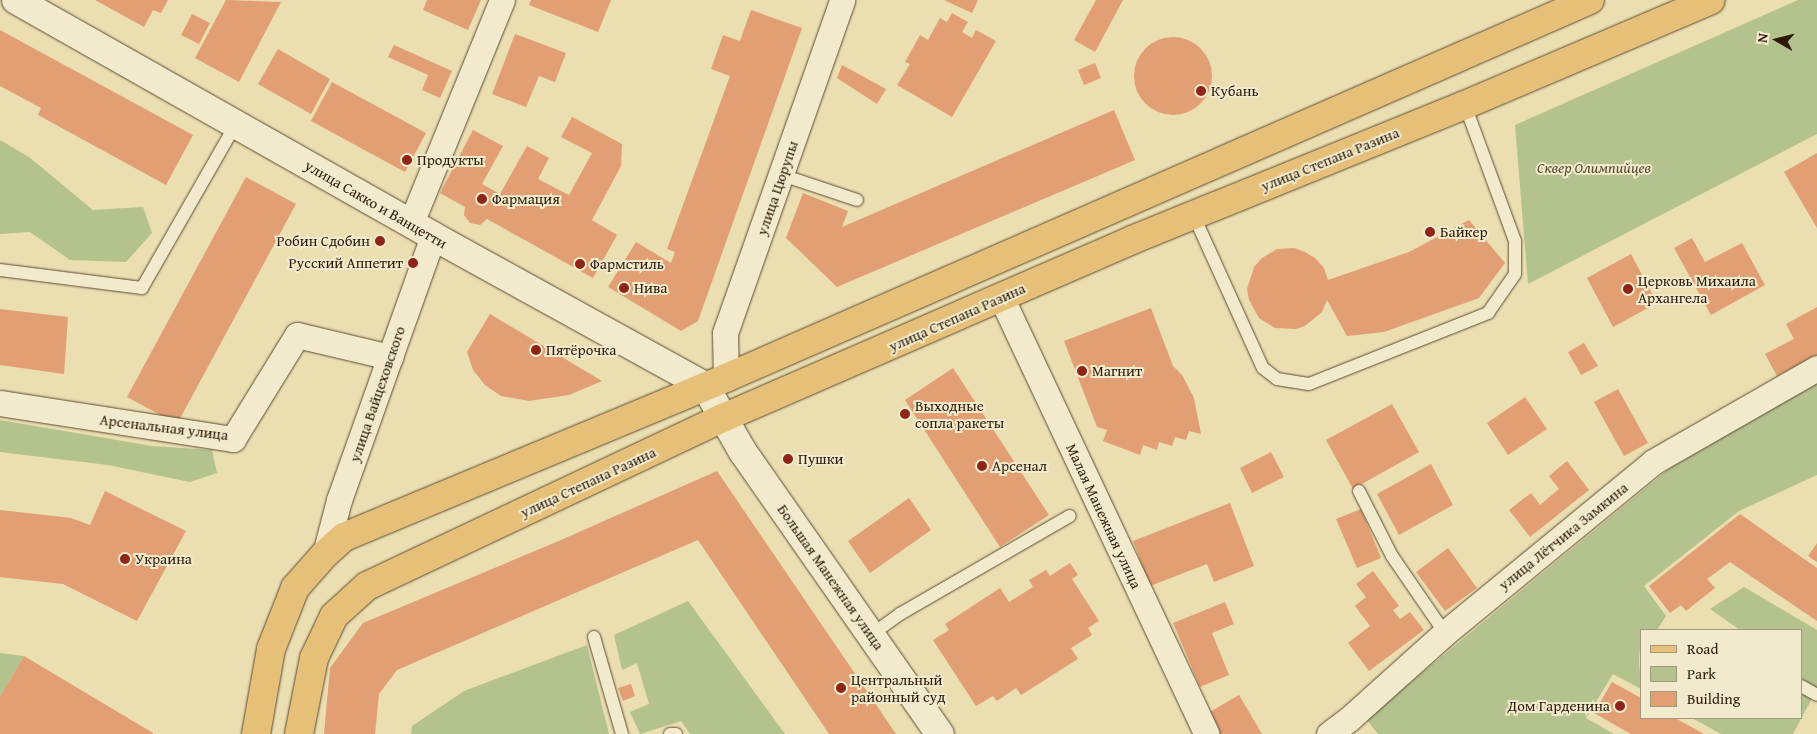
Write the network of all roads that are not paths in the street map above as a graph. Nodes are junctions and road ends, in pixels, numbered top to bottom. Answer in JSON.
{"nodes":[{"id":1,"x":16,"y":0,"type":"edge"},
{"id":2,"x":502,"y":0,"type":"edge"},
{"id":3,"x":842,"y":0,"type":"edge"},
{"id":4,"x":1590,"y":0,"type":"edge"},
{"id":5,"x":1711,"y":0,"type":"edge"},
{"id":6,"x":1465,"y":105,"type":"junction"},
{"id":7,"x":236,"y":124,"type":"junction"},
{"id":8,"x":782,"y":175,"type":"junction"},
{"id":9,"x":857,"y":200,"type":"dead end"},
{"id":10,"x":1193,"y":214,"type":"junction"},
{"id":11,"x":422,"y":230,"type":"junction"},
{"id":12,"x":0,"y":270,"type":"edge"},
{"id":13,"x":1001,"y":297,"type":"junction"},
{"id":14,"x":390,"y":356,"type":"junction"},
{"id":15,"x":1817,"y":368,"type":"edge"},
{"id":16,"x":716,"y":382,"type":"junction"},
{"id":17,"x":0,"y":403,"type":"edge"},
{"id":18,"x":722,"y":418,"type":"junction"},
{"id":19,"x":1359,"y":491,"type":"dead end"},
{"id":20,"x":1070,"y":516,"type":"dead end"},
{"id":21,"x":324,"y":554,"type":"junction"},
{"id":22,"x":1445,"y":633,"type":"junction"},
{"id":23,"x":871,"y":635,"type":"junction"},
{"id":24,"x":594,"y":637,"type":"dead end"},
{"id":25,"x":1802,"y":687,"type":"edge"},
{"id":26,"x":1817,"y":695,"type":"edge"},
{"id":27,"x":256,"y":734,"type":"edge"},
{"id":28,"x":299,"y":734,"type":"edge"},
{"id":29,"x":622,"y":734,"type":"edge"},
{"id":30,"x":670,"y":734,"type":"edge"},
{"id":31,"x":676,"y":734,"type":"edge"},
{"id":32,"x":940,"y":734,"type":"edge"},
{"id":33,"x":1207,"y":734,"type":"edge"},
{"id":34,"x":1329,"y":734,"type":"edge"}],
"edges":[{"from":1,"to":7,"type":"street","name":"улица Сакко и Ванцетти"},
{"from":2,"to":11,"type":"street","name":"улица Вайцеховского"},
{"from":3,"to":8,"type":"street","name":"улица Цюрупы"},
{"from":4,"to":16,"type":"main road"},
{"from":5,"to":6,"type":"main road","name":"улица Степана Разина"},
{"from":6,"to":10,"type":"main road","name":"улица Степана Разина"},
{"from":6,"to":10,"type":"lane"},
{"from":7,"to":11,"type":"street","name":"улица Сакко и Ванцетти"},
{"from":7,"to":12,"type":"lane"},
{"from":8,"to":9,"type":"lane"},
{"from":8,"to":16,"type":"street","name":"улица Цюрупы"},
{"from":10,"to":13,"type":"main road","name":"улица Степана Разина"},
{"from":11,"to":14,"type":"street","name":"улица Вайцеховского"},
{"from":11,"to":16,"type":"street","name":"улица Сакко и Ванцетти"},
{"from":13,"to":18,"type":"main road","name":"улица Степана Разина"},
{"from":13,"to":33,"type":"street","name":"Малая Манежная улица"},
{"from":14,"to":17,"type":"street","name":"Арсенальная улица"},
{"from":14,"to":21,"type":"street","name":"улица Вайцеховского"},
{"from":15,"to":22,"type":"street","name":"улица Лётчика Замкина"},
{"from":16,"to":18,"type":"street"},
{"from":16,"to":21,"type":"main road"},
{"from":18,"to":23,"type":"street","name":"Большая Манежная улица"},
{"from":18,"to":28,"type":"main road","name":"улица Степана Разина"},
{"from":19,"to":22,"type":"lane"},
{"from":20,"to":23,"type":"lane"},
{"from":21,"to":27,"type":"main road"},
{"from":22,"to":34,"type":"street","name":"улица Лётчика Замкина"},
{"from":23,"to":32,"type":"street","name":"Большая Манежная улица"},
{"from":24,"to":29,"type":"lane"},
{"from":25,"to":26,"type":"lane"},
{"from":30,"to":31,"type":"lane"}]}
